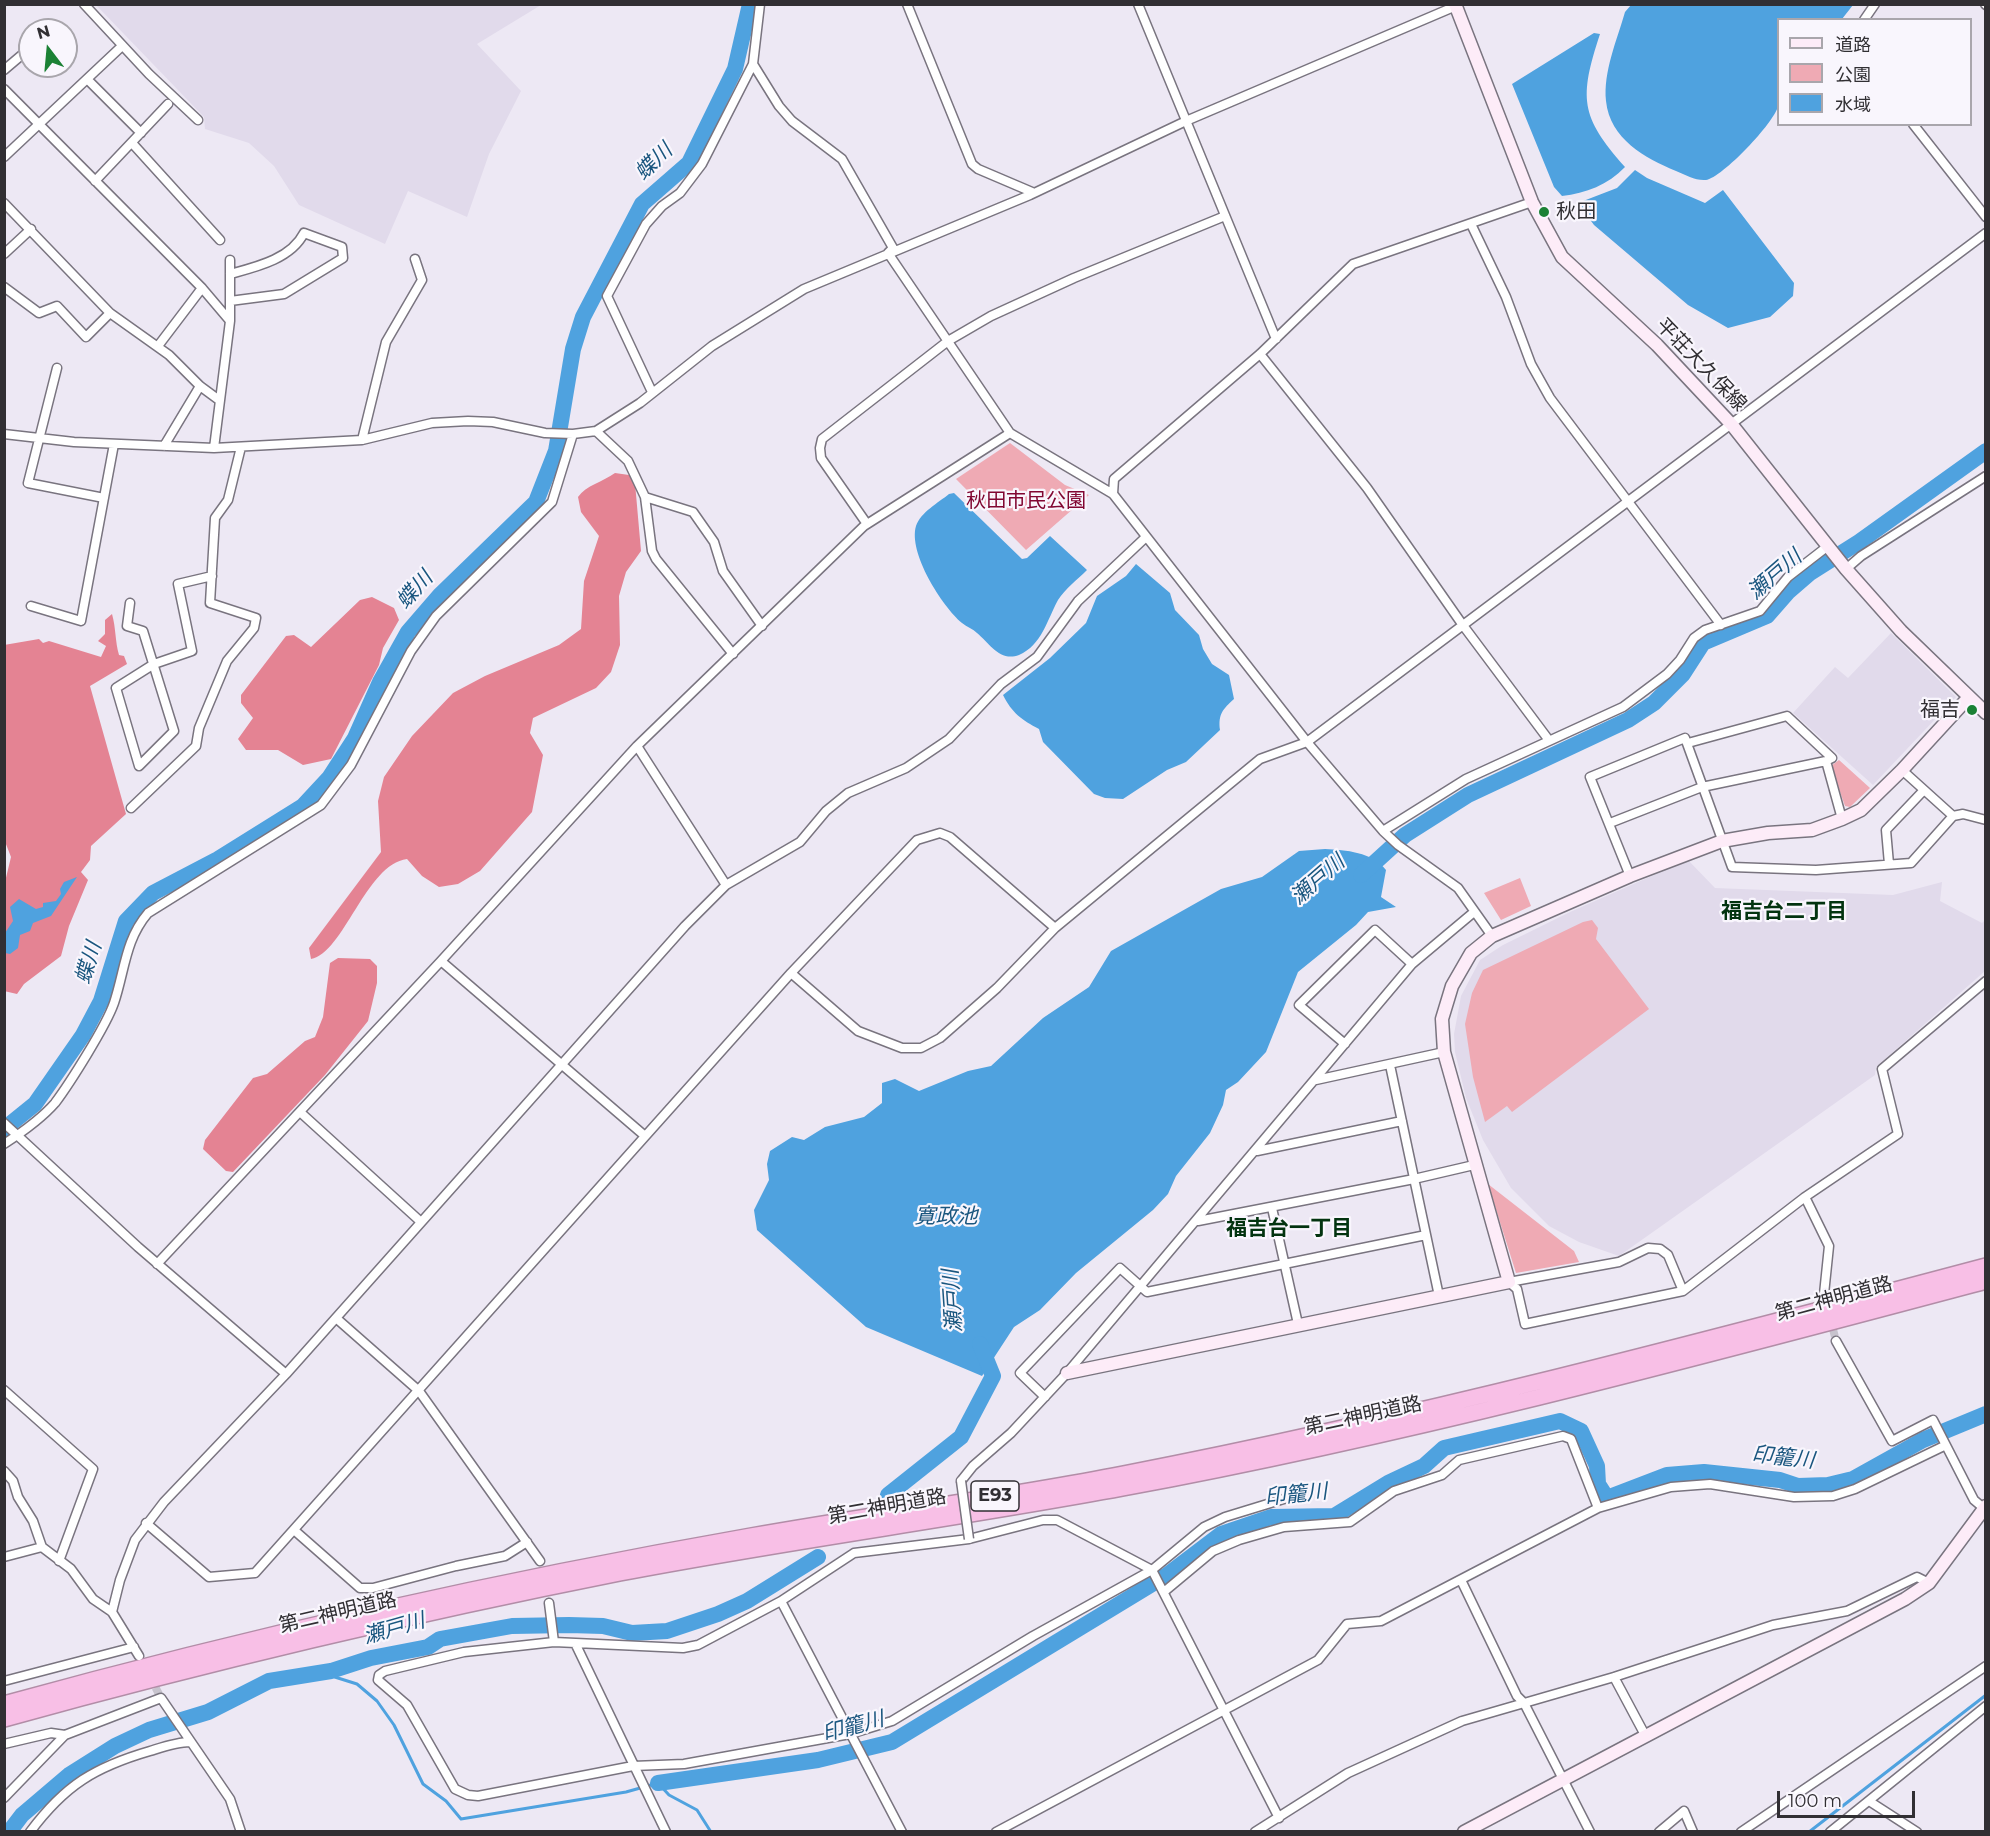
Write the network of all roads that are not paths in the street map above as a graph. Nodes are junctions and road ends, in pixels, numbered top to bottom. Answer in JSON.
{"nodes":[{"id":1,"x":84,"y":4,"type":"edge"},
{"id":2,"x":760,"y":4,"type":"edge"},
{"id":3,"x":908,"y":4,"type":"edge"},
{"id":4,"x":1138,"y":4,"type":"edge"},
{"id":5,"x":1875,"y":4,"type":"edge"},
{"id":6,"x":1457,"y":5,"type":"edge"},
{"id":7,"x":1865,"y":18,"type":"edge"},
{"id":8,"x":122,"y":46,"type":"junction"},
{"id":9,"x":18,"y":58,"type":"edge"},
{"id":10,"x":753,"y":64,"type":"junction"},
{"id":11,"x":4,"y":70,"type":"edge"},
{"id":12,"x":87,"y":79,"type":"junction"},
{"id":13,"x":4,"y":89,"type":"edge"},
{"id":14,"x":168,"y":104,"type":"dead end"},
{"id":15,"x":198,"y":120,"type":"dead end"},
{"id":16,"x":1186,"y":121,"type":"junction"},
{"id":17,"x":38,"y":125,"type":"junction"},
{"id":18,"x":1915,"y":126,"type":"edge"},
{"id":19,"x":141,"y":133,"type":"junction"},
{"id":20,"x":132,"y":143,"type":"junction"},
{"id":21,"x":4,"y":157,"type":"edge"},
{"id":22,"x":95,"y":181,"type":"junction"},
{"id":23,"x":1032,"y":192,"type":"junction"},
{"id":24,"x":1532,"y":202,"type":"junction"},
{"id":25,"x":4,"y":203,"type":"edge"},
{"id":26,"x":1225,"y":216,"type":"junction"},
{"id":27,"x":1986,"y":217,"type":"edge"},
{"id":28,"x":1471,"y":224,"type":"junction"},
{"id":29,"x":31,"y":229,"type":"junction"},
{"id":30,"x":1986,"y":232,"type":"edge"},
{"id":31,"x":220,"y":240,"type":"dead end"},
{"id":32,"x":888,"y":253,"type":"junction"},
{"id":33,"x":4,"y":254,"type":"edge"},
{"id":34,"x":415,"y":259,"type":"dead end"},
{"id":35,"x":230,"y":260,"type":"dead end"},
{"id":36,"x":230,"y":274,"type":"junction"},
{"id":37,"x":4,"y":287,"type":"edge"},
{"id":38,"x":202,"y":288,"type":"junction"},
{"id":39,"x":230,"y":301,"type":"junction"},
{"id":40,"x":110,"y":313,"type":"junction"},
{"id":41,"x":230,"y":321,"type":"junction"},
{"id":42,"x":1276,"y":339,"type":"junction"},
{"id":43,"x":948,"y":341,"type":"junction"},
{"id":44,"x":159,"y":346,"type":"junction"},
{"id":45,"x":1260,"y":354,"type":"junction"},
{"id":46,"x":57,"y":368,"type":"dead end"},
{"id":47,"x":200,"y":386,"type":"junction"},
{"id":48,"x":652,"y":392,"type":"junction"},
{"id":49,"x":219,"y":400,"type":"junction"},
{"id":50,"x":1732,"y":425,"type":"junction"},
{"id":51,"x":596,"y":431,"type":"junction"},
{"id":52,"x":1010,"y":433,"type":"junction"},
{"id":53,"x":4,"y":434,"type":"edge"},
{"id":54,"x":573,"y":434,"type":"junction"},
{"id":55,"x":40,"y":438,"type":"junction"},
{"id":56,"x":362,"y":440,"type":"junction"},
{"id":57,"x":114,"y":444,"type":"junction"},
{"id":58,"x":164,"y":446,"type":"junction"},
{"id":59,"x":241,"y":447,"type":"junction"},
{"id":60,"x":214,"y":448,"type":"junction"},
{"id":61,"x":1986,"y":476,"type":"edge"},
{"id":62,"x":1113,"y":494,"type":"junction"},
{"id":63,"x":645,"y":497,"type":"junction"},
{"id":64,"x":104,"y":498,"type":"junction"},
{"id":65,"x":1628,"y":499,"type":"junction"},
{"id":66,"x":867,"y":524,"type":"junction"},
{"id":67,"x":1146,"y":537,"type":"junction"},
{"id":68,"x":1829,"y":548,"type":"junction"},
{"id":69,"x":1843,"y":566,"type":"junction"},
{"id":70,"x":212,"y":576,"type":"junction"},
{"id":71,"x":130,"y":603,"type":"dead end"},
{"id":72,"x":31,"y":606,"type":"dead end"},
{"id":73,"x":1462,"y":624,"type":"junction"},
{"id":74,"x":1722,"y":625,"type":"junction"},
{"id":75,"x":762,"y":626,"type":"junction"},
{"id":76,"x":733,"y":654,"type":"junction"},
{"id":77,"x":154,"y":664,"type":"junction"},
{"id":78,"x":1969,"y":697,"type":"junction"},
{"id":79,"x":1986,"y":713,"type":"edge"},
{"id":80,"x":1548,"y":739,"type":"junction"},
{"id":81,"x":1307,"y":742,"type":"junction"},
{"id":82,"x":1688,"y":743,"type":"junction"},
{"id":83,"x":637,"y":746,"type":"junction"},
{"id":84,"x":1826,"y":761,"type":"junction"},
{"id":85,"x":1902,"y":770,"type":"junction"},
{"id":86,"x":1702,"y":787,"type":"junction"},
{"id":87,"x":1924,"y":790,"type":"junction"},
{"id":88,"x":131,"y":808,"type":"dead end"},
{"id":89,"x":1953,"y":816,"type":"junction"},
{"id":90,"x":1842,"y":819,"type":"junction"},
{"id":91,"x":1986,"y":820,"type":"edge"},
{"id":92,"x":1610,"y":824,"type":"junction"},
{"id":93,"x":1383,"y":831,"type":"junction"},
{"id":94,"x":1722,"y":841,"type":"junction"},
{"id":95,"x":1889,"y":864,"type":"junction"},
{"id":96,"x":1630,"y":876,"type":"junction"},
{"id":97,"x":726,"y":885,"type":"junction"},
{"id":98,"x":1474,"y":912,"type":"junction"},
{"id":99,"x":1055,"y":928,"type":"junction"},
{"id":100,"x":1492,"y":936,"type":"junction"},
{"id":101,"x":441,"y":961,"type":"junction"},
{"id":102,"x":1412,"y":963,"type":"junction"},
{"id":103,"x":791,"y":973,"type":"junction"},
{"id":104,"x":1986,"y":981,"type":"edge"},
{"id":105,"x":1345,"y":1044,"type":"junction"},
{"id":106,"x":1444,"y":1052,"type":"junction"},
{"id":107,"x":563,"y":1063,"type":"junction"},
{"id":108,"x":1390,"y":1065,"type":"junction"},
{"id":109,"x":1316,"y":1080,"type":"junction"},
{"id":110,"x":300,"y":1112,"type":"junction"},
{"id":111,"x":1402,"y":1121,"type":"junction"},
{"id":112,"x":4,"y":1123,"type":"edge"},
{"id":113,"x":17,"y":1136,"type":"junction"},
{"id":114,"x":645,"y":1136,"type":"junction"},
{"id":115,"x":4,"y":1144,"type":"edge"},
{"id":116,"x":1257,"y":1151,"type":"junction"},
{"id":117,"x":1474,"y":1165,"type":"junction"},
{"id":118,"x":1414,"y":1179,"type":"junction"},
{"id":119,"x":1805,"y":1197,"type":"junction"},
{"id":120,"x":1272,"y":1208,"type":"junction"},
{"id":121,"x":1198,"y":1221,"type":"junction"},
{"id":122,"x":421,"y":1222,"type":"junction"},
{"id":123,"x":1426,"y":1235,"type":"junction"},
{"id":124,"x":157,"y":1263,"type":"junction"},
{"id":125,"x":1284,"y":1264,"type":"junction"},
{"id":126,"x":1982,"y":1274,"type":"edge"},
{"id":127,"x":1509,"y":1282,"type":"junction"},
{"id":128,"x":1142,"y":1287,"type":"junction"},
{"id":129,"x":1683,"y":1291,"type":"junction"},
{"id":130,"x":1824,"y":1294,"type":"tunnel mouth"},
{"id":131,"x":1439,"y":1296,"type":"junction"},
{"id":132,"x":336,"y":1318,"type":"junction"},
{"id":133,"x":1298,"y":1324,"type":"junction"},
{"id":134,"x":1836,"y":1341,"type":"tunnel mouth"},
{"id":135,"x":1067,"y":1373,"type":"junction"},
{"id":136,"x":286,"y":1374,"type":"junction"},
{"id":137,"x":4,"y":1390,"type":"edge"},
{"id":138,"x":419,"y":1391,"type":"junction"},
{"id":139,"x":1045,"y":1397,"type":"junction"},
{"id":140,"x":1944,"y":1446,"type":"junction"},
{"id":141,"x":4,"y":1471,"type":"edge"},
{"id":142,"x":1287,"y":1498,"type":"dead end"},
{"id":143,"x":1598,"y":1508,"type":"junction"},
{"id":144,"x":1985,"y":1508,"type":"edge"},
{"id":145,"x":146,"y":1523,"type":"junction"},
{"id":146,"x":294,"y":1530,"type":"junction"},
{"id":147,"x":969,"y":1539,"type":"junction"},
{"id":148,"x":527,"y":1542,"type":"junction"},
{"id":149,"x":42,"y":1547,"type":"junction"},
{"id":150,"x":4,"y":1557,"type":"edge"},
{"id":151,"x":59,"y":1561,"type":"junction"},
{"id":152,"x":540,"y":1561,"type":"dead end"},
{"id":153,"x":1152,"y":1570,"type":"junction"},
{"id":154,"x":1461,"y":1580,"type":"junction"},
{"id":155,"x":1929,"y":1583,"type":"junction"},
{"id":156,"x":1165,"y":1591,"type":"junction"},
{"id":157,"x":781,"y":1601,"type":"junction"},
{"id":158,"x":549,"y":1603,"type":"dead end"},
{"id":159,"x":112,"y":1612,"type":"junction"},
{"id":160,"x":554,"y":1642,"type":"junction"},
{"id":161,"x":576,"y":1645,"type":"junction"},
{"id":162,"x":134,"y":1647,"type":"junction"},
{"id":163,"x":139,"y":1656,"type":"dead end"},
{"id":164,"x":1986,"y":1666,"type":"edge"},
{"id":165,"x":1614,"y":1677,"type":"junction"},
{"id":166,"x":4,"y":1681,"type":"edge"},
{"id":167,"x":1524,"y":1703,"type":"junction"},
{"id":168,"x":4,"y":1704,"type":"edge"},
{"id":169,"x":1986,"y":1706,"type":"edge"},
{"id":170,"x":1226,"y":1710,"type":"junction"},
{"id":171,"x":4,"y":1719,"type":"edge"},
{"id":172,"x":850,"y":1734,"type":"junction"},
{"id":173,"x":65,"y":1735,"type":"junction"},
{"id":174,"x":1645,"y":1735,"type":"junction"},
{"id":175,"x":188,"y":1739,"type":"junction"},
{"id":176,"x":4,"y":1744,"type":"edge"},
{"id":177,"x":633,"y":1767,"type":"junction"},
{"id":178,"x":1563,"y":1780,"type":"junction"},
{"id":179,"x":4,"y":1798,"type":"edge"},
{"id":180,"x":1869,"y":1801,"type":"junction"},
{"id":181,"x":1279,"y":1818,"type":"junction"},
{"id":182,"x":30,"y":1832,"type":"edge"},
{"id":183,"x":241,"y":1832,"type":"edge"},
{"id":184,"x":666,"y":1832,"type":"edge"},
{"id":185,"x":902,"y":1832,"type":"edge"},
{"id":186,"x":996,"y":1832,"type":"edge"},
{"id":187,"x":1255,"y":1832,"type":"edge"},
{"id":188,"x":1464,"y":1832,"type":"edge"},
{"id":189,"x":1590,"y":1832,"type":"edge"},
{"id":190,"x":1659,"y":1832,"type":"edge"},
{"id":191,"x":1693,"y":1832,"type":"edge"},
{"id":192,"x":1741,"y":1832,"type":"edge"},
{"id":193,"x":1830,"y":1832,"type":"edge"},
{"id":194,"x":1917,"y":1832,"type":"edge"}],
"edges":[{"from":1,"to":8,"type":"street"},
{"from":2,"to":10,"type":"street"},
{"from":3,"to":23,"type":"street"},
{"from":4,"to":16,"type":"street"},
{"from":5,"to":7,"type":"street"},
{"from":6,"to":16,"type":"street"},
{"from":6,"to":24,"type":"street","name":"平荘大久保線"},
{"from":8,"to":12,"type":"street"},
{"from":8,"to":15,"type":"street"},
{"from":9,"to":11,"type":"street"},
{"from":10,"to":32,"type":"street"},
{"from":10,"to":48,"type":"street"},
{"from":12,"to":17,"type":"street"},
{"from":12,"to":19,"type":"street"},
{"from":13,"to":17,"type":"street"},
{"from":14,"to":19,"type":"street"},
{"from":16,"to":23,"type":"street"},
{"from":16,"to":26,"type":"street"},
{"from":17,"to":21,"type":"street"},
{"from":17,"to":22,"type":"street"},
{"from":18,"to":27,"type":"street"},
{"from":19,"to":20,"type":"street"},
{"from":20,"to":22,"type":"street"},
{"from":20,"to":31,"type":"street"},
{"from":22,"to":38,"type":"street"},
{"from":23,"to":32,"type":"street"},
{"from":24,"to":28,"type":"street"},
{"from":24,"to":50,"type":"street","name":"平荘大久保線"},
{"from":25,"to":29,"type":"street"},
{"from":26,"to":42,"type":"street"},
{"from":26,"to":43,"type":"street"},
{"from":28,"to":42,"type":"street"},
{"from":28,"to":65,"type":"street"},
{"from":29,"to":33,"type":"street"},
{"from":29,"to":40,"type":"street"},
{"from":30,"to":50,"type":"street"},
{"from":32,"to":43,"type":"street"},
{"from":32,"to":48,"type":"street"},
{"from":34,"to":56,"type":"street"},
{"from":35,"to":36,"type":"street"},
{"from":36,"to":39,"type":"street"},
{"from":36,"to":39,"type":"street"},
{"from":37,"to":40,"type":"street"},
{"from":38,"to":41,"type":"street"},
{"from":38,"to":44,"type":"street"},
{"from":39,"to":41,"type":"street"},
{"from":40,"to":44,"type":"street"},
{"from":41,"to":49,"type":"street"},
{"from":42,"to":45,"type":"street"},
{"from":43,"to":52,"type":"street"},
{"from":43,"to":66,"type":"street"},
{"from":44,"to":47,"type":"street"},
{"from":45,"to":62,"type":"street"},
{"from":45,"to":73,"type":"street"},
{"from":46,"to":55,"type":"street"},
{"from":47,"to":49,"type":"street"},
{"from":47,"to":58,"type":"street"},
{"from":48,"to":51,"type":"street"},
{"from":49,"to":60,"type":"street"},
{"from":50,"to":65,"type":"street"},
{"from":50,"to":68,"type":"street","name":"平荘大久保線"},
{"from":51,"to":54,"type":"street"},
{"from":51,"to":63,"type":"street"},
{"from":52,"to":62,"type":"street"},
{"from":52,"to":66,"type":"street"},
{"from":53,"to":55,"type":"street"},
{"from":54,"to":56,"type":"street"},
{"from":54,"to":113,"type":"street"},
{"from":55,"to":57,"type":"street"},
{"from":55,"to":64,"type":"street"},
{"from":56,"to":59,"type":"street"},
{"from":57,"to":58,"type":"street"},
{"from":57,"to":64,"type":"street"},
{"from":58,"to":60,"type":"street"},
{"from":59,"to":60,"type":"street"},
{"from":59,"to":70,"type":"street"},
{"from":61,"to":69,"type":"street"},
{"from":62,"to":67,"type":"street"},
{"from":63,"to":75,"type":"street"},
{"from":63,"to":76,"type":"street"},
{"from":64,"to":72,"type":"street"},
{"from":65,"to":73,"type":"street"},
{"from":65,"to":74,"type":"street"},
{"from":66,"to":75,"type":"street"},
{"from":67,"to":81,"type":"street"},
{"from":67,"to":97,"type":"street"},
{"from":68,"to":69,"type":"street","name":"平荘大久保線"},
{"from":68,"to":74,"type":"street"},
{"from":69,"to":78,"type":"street","name":"平荘大久保線"},
{"from":70,"to":77,"type":"street"},
{"from":70,"to":88,"type":"street"},
{"from":71,"to":77,"type":"street"},
{"from":73,"to":80,"type":"street"},
{"from":73,"to":81,"type":"street"},
{"from":74,"to":80,"type":"street"},
{"from":75,"to":76,"type":"street"},
{"from":76,"to":83,"type":"street"},
{"from":77,"to":77,"type":"street"},
{"from":78,"to":79,"type":"street","name":"平荘大久保線"},
{"from":78,"to":85,"type":"street"},
{"from":80,"to":93,"type":"street"},
{"from":81,"to":93,"type":"street"},
{"from":81,"to":99,"type":"street"},
{"from":82,"to":84,"type":"street"},
{"from":82,"to":86,"type":"street"},
{"from":82,"to":92,"type":"street"},
{"from":83,"to":97,"type":"street"},
{"from":83,"to":101,"type":"street"},
{"from":84,"to":86,"type":"street"},
{"from":84,"to":90,"type":"street"},
{"from":85,"to":87,"type":"street"},
{"from":85,"to":90,"type":"street"},
{"from":86,"to":92,"type":"street"},
{"from":86,"to":94,"type":"street"},
{"from":87,"to":89,"type":"street"},
{"from":87,"to":95,"type":"street"},
{"from":89,"to":91,"type":"street"},
{"from":89,"to":95,"type":"street"},
{"from":90,"to":94,"type":"street"},
{"from":92,"to":96,"type":"street"},
{"from":93,"to":98,"type":"street"},
{"from":94,"to":95,"type":"street"},
{"from":94,"to":96,"type":"street"},
{"from":96,"to":100,"type":"street"},
{"from":97,"to":107,"type":"street"},
{"from":98,"to":100,"type":"street"},
{"from":98,"to":102,"type":"street"},
{"from":99,"to":103,"type":"street"},
{"from":99,"to":103,"type":"street"},
{"from":100,"to":106,"type":"street"},
{"from":101,"to":107,"type":"street"},
{"from":101,"to":110,"type":"street"},
{"from":102,"to":105,"type":"street"},
{"from":102,"to":105,"type":"street"},
{"from":103,"to":114,"type":"street"},
{"from":104,"to":119,"type":"street"},
{"from":105,"to":109,"type":"street"},
{"from":106,"to":108,"type":"street"},
{"from":106,"to":117,"type":"street"},
{"from":107,"to":114,"type":"street"},
{"from":107,"to":122,"type":"street"},
{"from":108,"to":109,"type":"street"},
{"from":108,"to":111,"type":"street"},
{"from":109,"to":116,"type":"street"},
{"from":110,"to":122,"type":"street"},
{"from":110,"to":124,"type":"street"},
{"from":111,"to":116,"type":"street"},
{"from":111,"to":118,"type":"street"},
{"from":112,"to":113,"type":"street"},
{"from":113,"to":115,"type":"street"},
{"from":113,"to":124,"type":"street"},
{"from":114,"to":138,"type":"street"},
{"from":116,"to":121,"type":"street"},
{"from":117,"to":118,"type":"street"},
{"from":117,"to":127,"type":"street"},
{"from":118,"to":120,"type":"street"},
{"from":118,"to":123,"type":"street"},
{"from":119,"to":129,"type":"street"},
{"from":119,"to":130,"type":"street"},
{"from":120,"to":121,"type":"street"},
{"from":120,"to":125,"type":"street"},
{"from":121,"to":128,"type":"street"},
{"from":122,"to":132,"type":"street"},
{"from":123,"to":125,"type":"street"},
{"from":123,"to":131,"type":"street"},
{"from":124,"to":136,"type":"street"},
{"from":125,"to":128,"type":"street"},
{"from":125,"to":133,"type":"street"},
{"from":126,"to":168,"type":"highway","name":"第二神明道路","number":"E93"},
{"from":126,"to":171,"type":"highway","name":"第二神明道路","number":"E93"},
{"from":127,"to":129,"type":"street"},
{"from":127,"to":129,"type":"street"},
{"from":127,"to":131,"type":"street"},
{"from":128,"to":135,"type":"street"},
{"from":128,"to":139,"type":"street"},
{"from":131,"to":133,"type":"street"},
{"from":132,"to":136,"type":"street"},
{"from":132,"to":138,"type":"street"},
{"from":133,"to":135,"type":"street"},
{"from":134,"to":140,"type":"street"},
{"from":135,"to":139,"type":"street"},
{"from":136,"to":145,"type":"street"},
{"from":137,"to":151,"type":"street"},
{"from":138,"to":146,"type":"street"},
{"from":138,"to":148,"type":"street"},
{"from":139,"to":147,"type":"street","bridge":true},
{"from":140,"to":143,"type":"street"},
{"from":140,"to":144,"type":"street"},
{"from":141,"to":149,"type":"street"},
{"from":142,"to":153,"type":"street"},
{"from":143,"to":154,"type":"street"},
{"from":143,"to":156,"type":"street"},
{"from":144,"to":155,"type":"street"},
{"from":145,"to":146,"type":"street"},
{"from":145,"to":159,"type":"street"},
{"from":146,"to":148,"type":"street"},
{"from":147,"to":153,"type":"street"},
{"from":147,"to":157,"type":"street"},
{"from":148,"to":152,"type":"street"},
{"from":149,"to":150,"type":"street"},
{"from":149,"to":151,"type":"street"},
{"from":151,"to":159,"type":"street"},
{"from":153,"to":156,"type":"street"},
{"from":153,"to":172,"type":"street"},
{"from":154,"to":167,"type":"street"},
{"from":154,"to":170,"type":"street"},
{"from":155,"to":165,"type":"street"},
{"from":155,"to":174,"type":"street"},
{"from":156,"to":170,"type":"street"},
{"from":157,"to":161,"type":"street"},
{"from":157,"to":172,"type":"street"},
{"from":158,"to":160,"type":"street"},
{"from":159,"to":162,"type":"street"},
{"from":160,"to":161,"type":"street"},
{"from":160,"to":177,"type":"street"},
{"from":161,"to":177,"type":"street"},
{"from":162,"to":163,"type":"street"},
{"from":162,"to":166,"type":"street"},
{"from":164,"to":192,"type":"street"},
{"from":165,"to":167,"type":"street"},
{"from":165,"to":174,"type":"street"},
{"from":167,"to":178,"type":"street"},
{"from":167,"to":181,"type":"street"},
{"from":169,"to":180,"type":"street"},
{"from":170,"to":181,"type":"street"},
{"from":170,"to":186,"type":"street"},
{"from":172,"to":177,"type":"street"},
{"from":172,"to":185,"type":"street"},
{"from":173,"to":175,"type":"street"},
{"from":173,"to":176,"type":"street"},
{"from":173,"to":179,"type":"street"},
{"from":174,"to":178,"type":"street"},
{"from":175,"to":182,"type":"street"},
{"from":175,"to":183,"type":"street"},
{"from":177,"to":184,"type":"street"},
{"from":178,"to":188,"type":"street"},
{"from":178,"to":189,"type":"street"},
{"from":180,"to":193,"type":"street"},
{"from":180,"to":194,"type":"street"},
{"from":181,"to":187,"type":"street"},
{"from":190,"to":191,"type":"street"}]}
